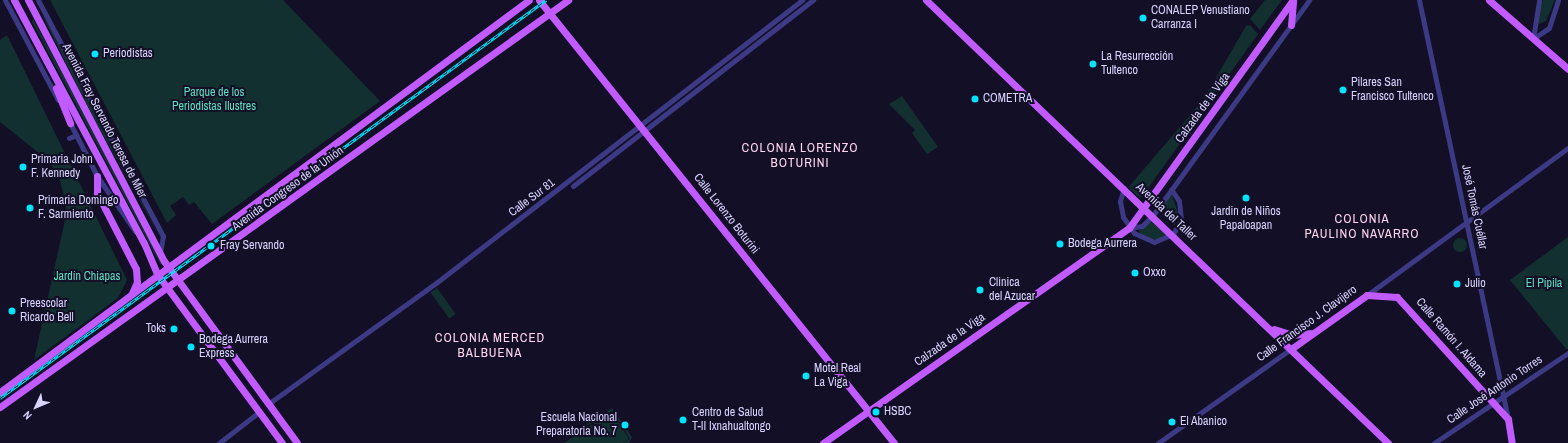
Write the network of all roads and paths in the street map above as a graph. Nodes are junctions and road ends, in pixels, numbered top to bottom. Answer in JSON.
{"nodes":[{"id":1,"x":5,"y":0,"type":"edge"},
{"id":2,"x":14,"y":0,"type":"edge"},
{"id":3,"x":28,"y":0,"type":"edge"},
{"id":4,"x":38,"y":0,"type":"edge"},
{"id":5,"x":529,"y":0,"type":"edge"},
{"id":6,"x":540,"y":0,"type":"edge"},
{"id":7,"x":568,"y":0,"type":"edge"},
{"id":8,"x":802,"y":0,"type":"edge"},
{"id":9,"x":813,"y":0,"type":"edge"},
{"id":10,"x":926,"y":0,"type":"edge"},
{"id":11,"x":1293,"y":0,"type":"edge"},
{"id":12,"x":1309,"y":0,"type":"edge"},
{"id":13,"x":1420,"y":0,"type":"edge"},
{"id":14,"x":1489,"y":0,"type":"edge"},
{"id":15,"x":1539,"y":0,"type":"edge"},
{"id":16,"x":1558,"y":0,"type":"edge"},
{"id":17,"x":551,"y":13,"type":"junction"},
{"id":18,"x":1291,"y":25,"type":"junction"},
{"id":19,"x":33,"y":34,"type":"junction"},
{"id":20,"x":1533,"y":39,"type":"junction"},
{"id":21,"x":1568,"y":69,"type":"edge"},
{"id":22,"x":92,"y":122,"type":"junction"},
{"id":23,"x":70,"y":123,"type":"junction"},
{"id":24,"x":643,"y":127,"type":"junction"},
{"id":25,"x":82,"y":128,"type":"junction"},
{"id":26,"x":76,"y":135,"type":"junction"},
{"id":27,"x":69,"y":138,"type":"dead end"},
{"id":28,"x":1568,"y":148,"type":"edge"},
{"id":29,"x":97,"y":176,"type":"junction"},
{"id":30,"x":573,"y":186,"type":"dead end"},
{"id":31,"x":1124,"y":188,"type":"junction"},
{"id":32,"x":1171,"y":189,"type":"junction"},
{"id":33,"x":1145,"y":208,"type":"junction"},
{"id":34,"x":1153,"y":215,"type":"junction"},
{"id":35,"x":1466,"y":221,"type":"junction"},
{"id":36,"x":1129,"y":228,"type":"junction"},
{"id":37,"x":1173,"y":234,"type":"junction"},
{"id":38,"x":144,"y":243,"type":"junction"},
{"id":39,"x":160,"y":253,"type":"junction"},
{"id":40,"x":167,"y":266,"type":"junction"},
{"id":41,"x":157,"y":274,"type":"junction"},
{"id":42,"x":178,"y":282,"type":"junction"},
{"id":43,"x":167,"y":290,"type":"junction"},
{"id":44,"x":1367,"y":295,"type":"junction"},
{"id":45,"x":130,"y":297,"type":"junction"},
{"id":46,"x":1267,"y":325,"type":"junction"},
{"id":47,"x":1317,"y":330,"type":"junction"},
{"id":48,"x":1291,"y":349,"type":"junction"},
{"id":49,"x":1568,"y":353,"type":"edge"},
{"id":50,"x":0,"y":392,"type":"edge"},
{"id":51,"x":1503,"y":396,"type":"junction"},
{"id":52,"x":1493,"y":403,"type":"junction"},
{"id":53,"x":268,"y":404,"type":"junction"},
{"id":54,"x":0,"y":407,"type":"edge"},
{"id":55,"x":259,"y":412,"type":"junction"},
{"id":56,"x":869,"y":412,"type":"junction"},
{"id":57,"x":1508,"y":419,"type":"junction"},
{"id":58,"x":219,"y":443,"type":"edge"},
{"id":59,"x":282,"y":443,"type":"edge"},
{"id":60,"x":297,"y":443,"type":"edge"},
{"id":61,"x":823,"y":443,"type":"edge"},
{"id":62,"x":894,"y":443,"type":"edge"},
{"id":63,"x":1158,"y":443,"type":"edge"},
{"id":64,"x":1388,"y":443,"type":"edge"},
{"id":65,"x":1434,"y":443,"type":"edge"},
{"id":66,"x":1512,"y":443,"type":"edge"}],
"edges":[{"from":1,"to":23,"type":"street","name":"Avenida Fray Servando Teresa de Mier"},
{"from":2,"to":19,"type":"main road","name":"Avenida Fray Servando Teresa de Mier"},
{"from":3,"to":22,"type":"main road","name":"Avenida Fray Servando Teresa de Mier"},
{"from":4,"to":39,"type":"street","name":"Avenida Fray Servando Teresa de Mier"},
{"from":5,"to":40,"type":"main road","name":"Avenida Congreso de la Unión"},
{"from":6,"to":17,"type":"main road","name":"Calle Lorenzo Boturini"},
{"from":7,"to":17,"type":"main road","name":"Avenida Congreso de la Unión"},
{"from":8,"to":24,"type":"street","name":"Calle Sur 81"},
{"from":9,"to":24,"type":"street","name":"Calle Sur 81"},
{"from":10,"to":31,"type":"main road","name":"Avenida del Taller"},
{"from":11,"to":18,"type":"main road"},
{"from":11,"to":33,"type":"main road","name":"Calzada de la Viga"},
{"from":12,"to":18,"type":"street","name":"Calzada de la Viga"},
{"from":13,"to":35,"type":"street","name":"José Tomás Cuéllar"},
{"from":14,"to":20,"type":"main road"},
{"from":15,"to":20,"type":"street"},
{"from":16,"to":20,"type":"street"},
{"from":17,"to":24,"type":"main road","name":"Calle Lorenzo Boturini"},
{"from":17,"to":42,"type":"main road","name":"Avenida Congreso de la Unión"},
{"from":18,"to":32,"type":"street","name":"Calzada de la Viga"},
{"from":19,"to":23,"type":"main road"},
{"from":19,"to":25,"type":"main road","name":"Avenida Fray Servando Teresa de Mier"},
{"from":20,"to":21,"type":"main road"},
{"from":22,"to":25,"type":"main road"},
{"from":22,"to":39,"type":"main road","name":"Avenida Fray Servando Teresa de Mier"},
{"from":23,"to":26,"type":"street","name":"Avenida Fray Servando Teresa de Mier"},
{"from":24,"to":30,"type":"street","name":"Calle Sur 81"},
{"from":24,"to":53,"type":"street","name":"Calle Sur 81"},
{"from":24,"to":56,"type":"main road","name":"Calle Lorenzo Boturini"},
{"from":25,"to":38,"type":"main road","name":"Avenida Fray Servando Teresa de Mier"},
{"from":26,"to":27,"type":"street"},
{"from":26,"to":29,"type":"street","name":"Avenida Fray Servando Teresa de Mier"},
{"from":28,"to":35,"type":"street","name":"Calle Francisco J. Clavijero"},
{"from":29,"to":38,"type":"street","name":"Avenida Fray Servando Teresa de Mier"},
{"from":29,"to":45,"type":"main road"},
{"from":31,"to":33,"type":"main road","name":"Avenida del Taller"},
{"from":31,"to":36,"type":"street"},
{"from":32,"to":34,"type":"street","name":"Calzada de la Viga"},
{"from":32,"to":37,"type":"street"},
{"from":33,"to":34,"type":"main road","name":"Avenida del Taller"},
{"from":33,"to":36,"type":"main road","name":"Calzada de la Viga"},
{"from":34,"to":36,"type":"street","name":"Calzada de la Viga"},
{"from":34,"to":37,"type":"main road","name":"Avenida del Taller"},
{"from":35,"to":44,"type":"street","name":"Calle Francisco J. Clavijero"},
{"from":35,"to":51,"type":"street","name":"José Tomás Cuéllar"},
{"from":36,"to":37,"type":"street"},
{"from":36,"to":56,"type":"main road","name":"Calzada de la Viga"},
{"from":37,"to":46,"type":"main road","name":"Avenida del Taller"},
{"from":38,"to":41,"type":"main road","name":"Avenida Fray Servando Teresa de Mier"},
{"from":39,"to":40,"type":"main road","name":"Avenida Fray Servando Teresa de Mier"},
{"from":40,"to":41,"type":"main road","name":"Avenida Congreso de la Unión"},
{"from":40,"to":42,"type":"main road","name":"Avenida Fray Servando Teresa de Mier"},
{"from":41,"to":43,"type":"main road","name":"Avenida Fray Servando Teresa de Mier"},
{"from":41,"to":45,"type":"main road","name":"Avenida Congreso de la Unión"},
{"from":42,"to":43,"type":"main road","name":"Avenida Congreso de la Unión"},
{"from":42,"to":53,"type":"main road","name":"Avenida Fray Servando Teresa de Mier"},
{"from":43,"to":54,"type":"main road","name":"Avenida Congreso de la Unión"},
{"from":43,"to":55,"type":"main road","name":"Avenida Fray Servando Teresa de Mier"},
{"from":44,"to":47,"type":"main road","name":"Calle Francisco J. Clavijero"},
{"from":44,"to":52,"type":"main road","name":"Calle Ramón I. Aldama"},
{"from":45,"to":50,"type":"main road","name":"Avenida Congreso de la Unión"},
{"from":46,"to":47,"type":"main road"},
{"from":46,"to":48,"type":"main road","name":"Avenida del Taller"},
{"from":47,"to":48,"type":"main road","name":"Calle Francisco J. Clavijero"},
{"from":48,"to":63,"type":"street","name":"Calle Francisco J. Clavijero"},
{"from":48,"to":64,"type":"main road","name":"Avenida del Taller"},
{"from":49,"to":51,"type":"street","name":"Calle José Antonio Torres"},
{"from":51,"to":52,"type":"street","name":"Calle José Antonio Torres"},
{"from":51,"to":57,"type":"street","name":"José Tomás Cuéllar"},
{"from":52,"to":57,"type":"main road","name":"Calle Ramón I. Aldama"},
{"from":52,"to":65,"type":"street","name":"Calle José Antonio Torres"},
{"from":53,"to":60,"type":"main road","name":"Avenida Fray Servando Teresa de Mier"},
{"from":55,"to":58,"type":"street"},
{"from":55,"to":59,"type":"main road","name":"Avenida Fray Servando Teresa de Mier"},
{"from":56,"to":61,"type":"main road","name":"Calzada de la Viga"},
{"from":56,"to":62,"type":"main road","name":"Calle Lorenzo Boturini"},
{"from":57,"to":66,"type":"main road"}]}
